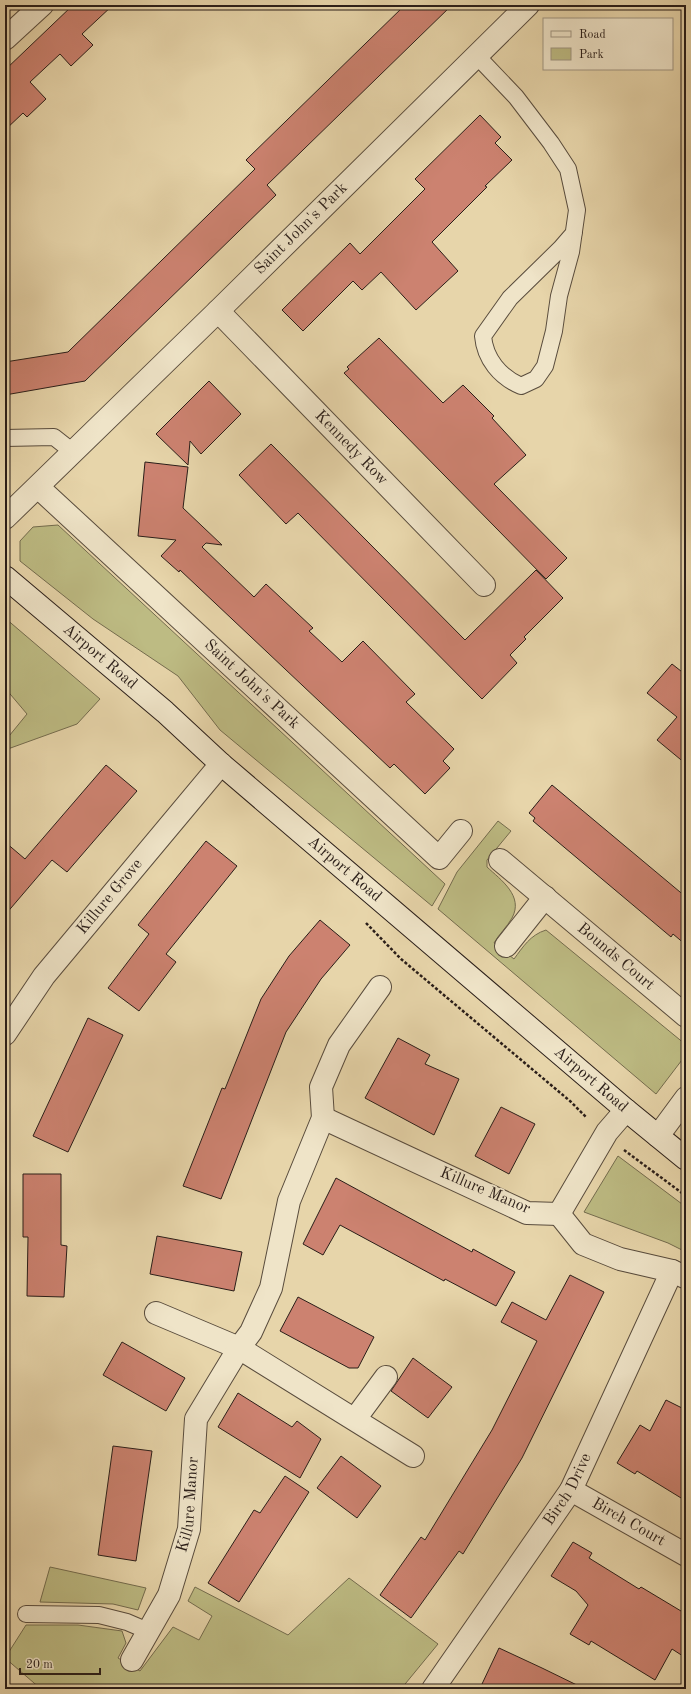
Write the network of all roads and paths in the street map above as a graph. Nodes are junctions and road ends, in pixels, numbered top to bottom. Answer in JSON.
{"nodes":[{"id":1,"x":42,"y":5,"type":"edge"},
{"id":2,"x":528,"y":5,"type":"edge"},
{"id":3,"x":5,"y":40,"type":"edge"},
{"id":4,"x":476,"y":55,"type":"junction"},
{"id":5,"x":574,"y":232,"type":"junction"},
{"id":6,"x":218,"y":311,"type":"junction"},
{"id":7,"x":5,"y":438,"type":"edge"},
{"id":8,"x":73,"y":452,"type":"junction"},
{"id":9,"x":38,"y":487,"type":"junction"},
{"id":10,"x":5,"y":518,"type":"edge"},
{"id":11,"x":5,"y":576,"type":"edge"},
{"id":12,"x":484,"y":585,"type":"dead end"},
{"id":13,"x":221,"y":764,"type":"junction"},
{"id":14,"x":461,"y":831,"type":"dead end"},
{"id":15,"x":500,"y":860,"type":"dead end"},
{"id":16,"x":545,"y":897,"type":"junction"},
{"id":17,"x":506,"y":946,"type":"dead end"},
{"id":18,"x":380,"y":987,"type":"dead end"},
{"id":19,"x":686,"y":1016,"type":"edge"},
{"id":20,"x":5,"y":1034,"type":"edge"},
{"id":21,"x":686,"y":1098,"type":"edge"},
{"id":22,"x":626,"y":1110,"type":"junction"},
{"id":23,"x":323,"y":1118,"type":"junction"},
{"id":24,"x":658,"y":1136,"type":"junction"},
{"id":25,"x":686,"y":1159,"type":"edge"},
{"id":26,"x":559,"y":1214,"type":"junction"},
{"id":27,"x":679,"y":1274,"type":"edge"},
{"id":28,"x":156,"y":1313,"type":"dead end"},
{"id":29,"x":239,"y":1348,"type":"junction"},
{"id":30,"x":386,"y":1377,"type":"dead end"},
{"id":31,"x":356,"y":1420,"type":"junction"},
{"id":32,"x":413,"y":1456,"type":"dead end"},
{"id":33,"x":570,"y":1490,"type":"junction"},
{"id":34,"x":686,"y":1554,"type":"edge"},
{"id":35,"x":26,"y":1614,"type":"dead end"},
{"id":36,"x":148,"y":1631,"type":"junction"},
{"id":37,"x":132,"y":1660,"type":"dead end"},
{"id":38,"x":433,"y":1689,"type":"edge"}],
"edges":[{"from":1,"to":3,"type":"street"},
{"from":2,"to":4,"type":"street","name":"Saint John's Park"},
{"from":4,"to":5,"type":"lane"},
{"from":4,"to":6,"type":"street","name":"Saint John's Park"},
{"from":5,"to":5,"type":"lane"},
{"from":6,"to":8,"type":"street","name":"Saint John's Park"},
{"from":6,"to":12,"type":"street","name":"Kennedy Row"},
{"from":7,"to":8,"type":"lane"},
{"from":8,"to":9,"type":"street","name":"Saint John's Park"},
{"from":9,"to":10,"type":"street","name":"Saint John's Park"},
{"from":9,"to":14,"type":"street","name":"Saint John's Park"},
{"from":11,"to":13,"type":"street","name":"Airport Road"},
{"from":13,"to":20,"type":"street","name":"Killure Grove"},
{"from":13,"to":22,"type":"street","name":"Airport Road"},
{"from":15,"to":16,"type":"street","name":"Bounds Court"},
{"from":16,"to":17,"type":"street"},
{"from":16,"to":19,"type":"street","name":"Bounds Court"},
{"from":18,"to":23,"type":"street","name":"Killure Manor"},
{"from":21,"to":24,"type":"street"},
{"from":22,"to":24,"type":"street","name":"Airport Road"},
{"from":22,"to":26,"type":"street"},
{"from":23,"to":26,"type":"street","name":"Killure Manor"},
{"from":23,"to":29,"type":"street","name":"Killure Manor"},
{"from":24,"to":25,"type":"street","name":"Airport Road"},
{"from":26,"to":27,"type":"street"},
{"from":27,"to":33,"type":"street","name":"Birch Drive"},
{"from":28,"to":29,"type":"street"},
{"from":29,"to":31,"type":"street"},
{"from":29,"to":36,"type":"street","name":"Killure Manor"},
{"from":30,"to":31,"type":"street"},
{"from":31,"to":32,"type":"street"},
{"from":33,"to":34,"type":"street","name":"Birch Court"},
{"from":33,"to":38,"type":"street","name":"Birch Drive"},
{"from":35,"to":36,"type":"lane"},
{"from":36,"to":37,"type":"street","name":"Killure Manor"}]}
